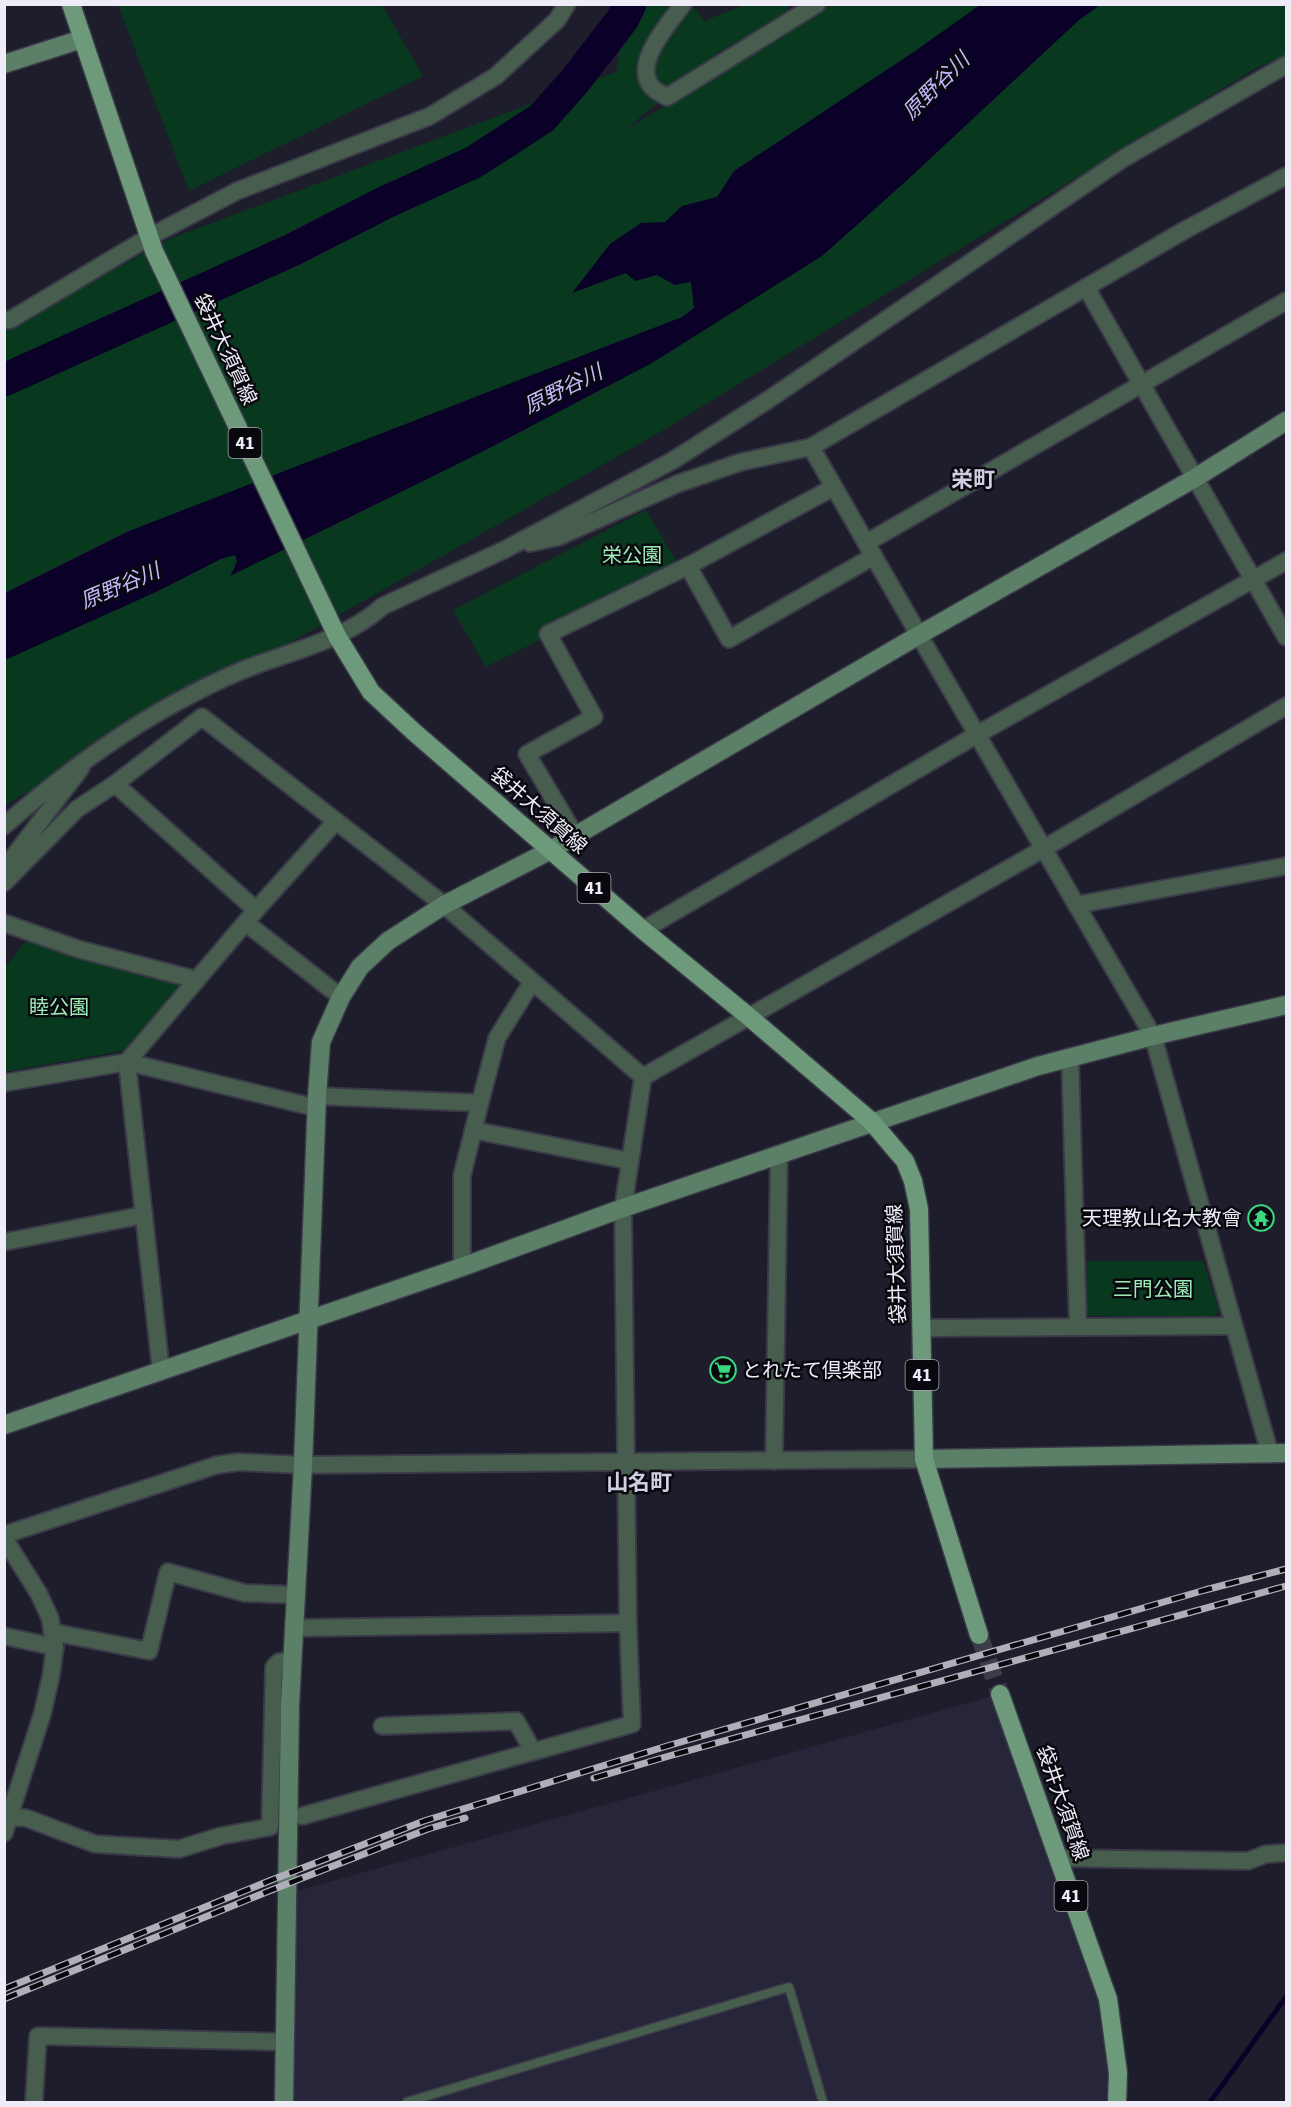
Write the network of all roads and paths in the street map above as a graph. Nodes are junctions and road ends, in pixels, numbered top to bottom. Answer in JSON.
{"nodes":[{"id":1,"x":71,"y":4,"type":"edge"},
{"id":2,"x":567,"y":4,"type":"edge"},
{"id":3,"x":683,"y":4,"type":"edge"},
{"id":4,"x":817,"y":4,"type":"edge"},
{"id":5,"x":82,"y":39,"type":"junction"},
{"id":6,"x":4,"y":64,"type":"edge"},
{"id":7,"x":1287,"y":65,"type":"edge"},
{"id":8,"x":1287,"y":176,"type":"edge"},
{"id":9,"x":151,"y":244,"type":"junction"},
{"id":10,"x":1086,"y":287,"type":"junction"},
{"id":11,"x":1287,"y":301,"type":"edge"},
{"id":12,"x":4,"y":320,"type":"edge"},
{"id":13,"x":1140,"y":384,"type":"junction"},
{"id":14,"x":1287,"y":421,"type":"edge"},
{"id":15,"x":811,"y":447,"type":"junction"},
{"id":16,"x":1195,"y":478,"type":"junction"},
{"id":17,"x":834,"y":487,"type":"junction"},
{"id":18,"x":506,"y":549,"type":"junction"},
{"id":19,"x":870,"y":550,"type":"junction"},
{"id":20,"x":1287,"y":561,"type":"edge"},
{"id":21,"x":687,"y":566,"type":"junction"},
{"id":22,"x":1254,"y":580,"type":"junction"},
{"id":23,"x":919,"y":635,"type":"junction"},
{"id":24,"x":337,"y":636,"type":"junction"},
{"id":25,"x":1287,"y":638,"type":"edge"},
{"id":26,"x":1287,"y":706,"type":"edge"},
{"id":27,"x":978,"y":734,"type":"junction"},
{"id":28,"x":88,"y":758,"type":"junction"},
{"id":29,"x":115,"y":784,"type":"junction"},
{"id":30,"x":336,"y":821,"type":"junction"},
{"id":31,"x":4,"y":826,"type":"edge"},
{"id":32,"x":575,"y":835,"type":"junction"},
{"id":33,"x":1043,"y":849,"type":"junction"},
{"id":34,"x":551,"y":850,"type":"junction"},
{"id":35,"x":1287,"y":866,"type":"edge"},
{"id":36,"x":4,"y":869,"type":"edge"},
{"id":37,"x":4,"y":883,"type":"edge"},
{"id":38,"x":444,"y":905,"type":"junction"},
{"id":39,"x":1076,"y":905,"type":"junction"},
{"id":40,"x":251,"y":917,"type":"junction"},
{"id":41,"x":4,"y":923,"type":"edge"},
{"id":42,"x":643,"y":930,"type":"junction"},
{"id":43,"x":197,"y":980,"type":"junction"},
{"id":44,"x":532,"y":982,"type":"junction"},
{"id":45,"x":341,"y":997,"type":"junction"},
{"id":46,"x":1287,"y":1005,"type":"edge"},
{"id":47,"x":748,"y":1016,"type":"junction"},
{"id":48,"x":1153,"y":1036,"type":"junction"},
{"id":49,"x":1070,"y":1057,"type":"junction"},
{"id":50,"x":127,"y":1062,"type":"junction"},
{"id":51,"x":643,"y":1077,"type":"junction"},
{"id":52,"x":4,"y":1083,"type":"edge"},
{"id":53,"x":317,"y":1102,"type":"junction"},
{"id":54,"x":480,"y":1103,"type":"junction"},
{"id":55,"x":872,"y":1121,"type":"junction"},
{"id":56,"x":473,"y":1130,"type":"junction"},
{"id":57,"x":779,"y":1156,"type":"junction"},
{"id":58,"x":630,"y":1161,"type":"junction"},
{"id":59,"x":623,"y":1208,"type":"junction"},
{"id":60,"x":144,"y":1215,"type":"junction"},
{"id":61,"x":4,"y":1242,"type":"edge"},
{"id":62,"x":462,"y":1267,"type":"junction"},
{"id":63,"x":308,"y":1320,"type":"junction"},
{"id":64,"x":1234,"y":1326,"type":"junction"},
{"id":65,"x":1078,"y":1327,"type":"junction"},
{"id":66,"x":921,"y":1328,"type":"junction"},
{"id":67,"x":161,"y":1371,"type":"junction"},
{"id":68,"x":4,"y":1425,"type":"edge"},
{"id":69,"x":1278,"y":1453,"type":"edge"},
{"id":70,"x":924,"y":1459,"type":"junction"},
{"id":71,"x":774,"y":1461,"type":"junction"},
{"id":72,"x":626,"y":1463,"type":"junction"},
{"id":73,"x":303,"y":1465,"type":"junction"},
{"id":74,"x":4,"y":1537,"type":"edge"},
{"id":75,"x":296,"y":1595,"type":"junction"},
{"id":76,"x":628,"y":1623,"type":"junction"},
{"id":77,"x":295,"y":1628,"type":"junction"},
{"id":78,"x":979,"y":1635,"type":"tunnel mouth"},
{"id":79,"x":4,"y":1636,"type":"edge"},
{"id":80,"x":53,"y":1639,"type":"junction"},
{"id":81,"x":293,"y":1659,"type":"junction"},
{"id":82,"x":1000,"y":1694,"type":"tunnel mouth"},
{"id":83,"x":382,"y":1726,"type":"dead end"},
{"id":84,"x":533,"y":1751,"type":"junction"},
{"id":85,"x":8,"y":1816,"type":"edge"},
{"id":86,"x":302,"y":1816,"type":"dead end"},
{"id":87,"x":4,"y":1833,"type":"edge"},
{"id":88,"x":1287,"y":1853,"type":"edge"},
{"id":89,"x":1058,"y":1858,"type":"junction"},
{"id":90,"x":285,"y":2042,"type":"junction"},
{"id":91,"x":34,"y":2103,"type":"edge"},
{"id":92,"x":284,"y":2103,"type":"edge"},
{"id":93,"x":408,"y":2103,"type":"edge"},
{"id":94,"x":823,"y":2103,"type":"edge"},
{"id":95,"x":1117,"y":2103,"type":"edge"}],
"edges":[{"from":1,"to":5,"type":"main road","name":"袋井大須賀線","number":"41"},
{"from":2,"to":9,"type":"street"},
{"from":3,"to":4,"type":"street"},
{"from":5,"to":6,"type":"street"},
{"from":5,"to":9,"type":"main road","name":"袋井大須賀線","number":"41"},
{"from":7,"to":18,"type":"street"},
{"from":8,"to":10,"type":"street"},
{"from":9,"to":12,"type":"street"},
{"from":9,"to":24,"type":"main road","name":"袋井大須賀線","number":"41"},
{"from":10,"to":13,"type":"street"},
{"from":10,"to":15,"type":"street"},
{"from":11,"to":13,"type":"street"},
{"from":13,"to":16,"type":"street"},
{"from":13,"to":19,"type":"street"},
{"from":14,"to":16,"type":"street"},
{"from":15,"to":17,"type":"street"},
{"from":15,"to":18,"type":"street"},
{"from":16,"to":22,"type":"street"},
{"from":16,"to":23,"type":"street"},
{"from":17,"to":19,"type":"street"},
{"from":17,"to":21,"type":"street"},
{"from":18,"to":24,"type":"street"},
{"from":19,"to":21,"type":"street"},
{"from":19,"to":23,"type":"street"},
{"from":20,"to":22,"type":"street"},
{"from":21,"to":32,"type":"street"},
{"from":22,"to":25,"type":"street"},
{"from":22,"to":27,"type":"street"},
{"from":23,"to":27,"type":"street"},
{"from":23,"to":32,"type":"street"},
{"from":24,"to":28,"type":"street"},
{"from":24,"to":34,"type":"main road","name":"袋井大須賀線","number":"41"},
{"from":26,"to":33,"type":"street"},
{"from":27,"to":33,"type":"street"},
{"from":27,"to":42,"type":"street"},
{"from":28,"to":31,"type":"street"},
{"from":28,"to":36,"type":"street"},
{"from":29,"to":30,"type":"street"},
{"from":29,"to":37,"type":"street"},
{"from":29,"to":40,"type":"street"},
{"from":30,"to":38,"type":"street"},
{"from":30,"to":40,"type":"street"},
{"from":32,"to":34,"type":"street"},
{"from":33,"to":39,"type":"street"},
{"from":33,"to":47,"type":"street"},
{"from":34,"to":38,"type":"street"},
{"from":34,"to":42,"type":"main road","name":"袋井大須賀線","number":"41"},
{"from":35,"to":39,"type":"street"},
{"from":38,"to":44,"type":"street"},
{"from":38,"to":45,"type":"street"},
{"from":39,"to":48,"type":"street"},
{"from":40,"to":43,"type":"street"},
{"from":40,"to":45,"type":"street"},
{"from":41,"to":43,"type":"street"},
{"from":42,"to":47,"type":"main road","name":"袋井大須賀線","number":"41"},
{"from":43,"to":50,"type":"street"},
{"from":44,"to":51,"type":"street"},
{"from":44,"to":54,"type":"street"},
{"from":45,"to":53,"type":"street"},
{"from":46,"to":48,"type":"street"},
{"from":47,"to":51,"type":"street"},
{"from":47,"to":55,"type":"main road","name":"袋井大須賀線","number":"41"},
{"from":48,"to":49,"type":"street"},
{"from":48,"to":64,"type":"street"},
{"from":49,"to":55,"type":"street"},
{"from":49,"to":65,"type":"street"},
{"from":50,"to":52,"type":"street"},
{"from":50,"to":53,"type":"street"},
{"from":50,"to":60,"type":"street"},
{"from":51,"to":58,"type":"street"},
{"from":53,"to":54,"type":"street"},
{"from":53,"to":63,"type":"street"},
{"from":54,"to":56,"type":"street"},
{"from":55,"to":57,"type":"street"},
{"from":55,"to":66,"type":"main road","name":"袋井大須賀線","number":"41"},
{"from":56,"to":58,"type":"street"},
{"from":56,"to":62,"type":"street"},
{"from":57,"to":59,"type":"street"},
{"from":57,"to":71,"type":"street"},
{"from":58,"to":59,"type":"street"},
{"from":59,"to":62,"type":"street"},
{"from":59,"to":72,"type":"street"},
{"from":60,"to":61,"type":"street"},
{"from":60,"to":67,"type":"street"},
{"from":62,"to":63,"type":"street"},
{"from":63,"to":67,"type":"street"},
{"from":63,"to":73,"type":"street"},
{"from":64,"to":65,"type":"street"},
{"from":64,"to":69,"type":"street"},
{"from":65,"to":66,"type":"street"},
{"from":66,"to":70,"type":"main road","name":"袋井大須賀線","number":"41"},
{"from":67,"to":68,"type":"street"},
{"from":69,"to":70,"type":"street"},
{"from":70,"to":71,"type":"street"},
{"from":70,"to":78,"type":"main road","name":"袋井大須賀線","number":"41"},
{"from":71,"to":72,"type":"street"},
{"from":72,"to":73,"type":"street"},
{"from":72,"to":76,"type":"street"},
{"from":73,"to":74,"type":"street"},
{"from":73,"to":75,"type":"street"},
{"from":74,"to":80,"type":"street"},
{"from":75,"to":77,"type":"street"},
{"from":75,"to":80,"type":"street"},
{"from":76,"to":77,"type":"street"},
{"from":76,"to":84,"type":"street"},
{"from":77,"to":81,"type":"street"},
{"from":79,"to":80,"type":"street"},
{"from":80,"to":85,"type":"street"},
{"from":81,"to":85,"type":"street"},
{"from":81,"to":90,"type":"street"},
{"from":82,"to":89,"type":"main road","name":"袋井大須賀線","number":"41"},
{"from":83,"to":84,"type":"street"},
{"from":84,"to":86,"type":"street"},
{"from":85,"to":87,"type":"street"},
{"from":88,"to":89,"type":"street"},
{"from":89,"to":95,"type":"main road","name":"袋井大須賀線","number":"41"},
{"from":90,"to":91,"type":"street"},
{"from":90,"to":92,"type":"street"},
{"from":93,"to":94,"type":"lane"}]}
